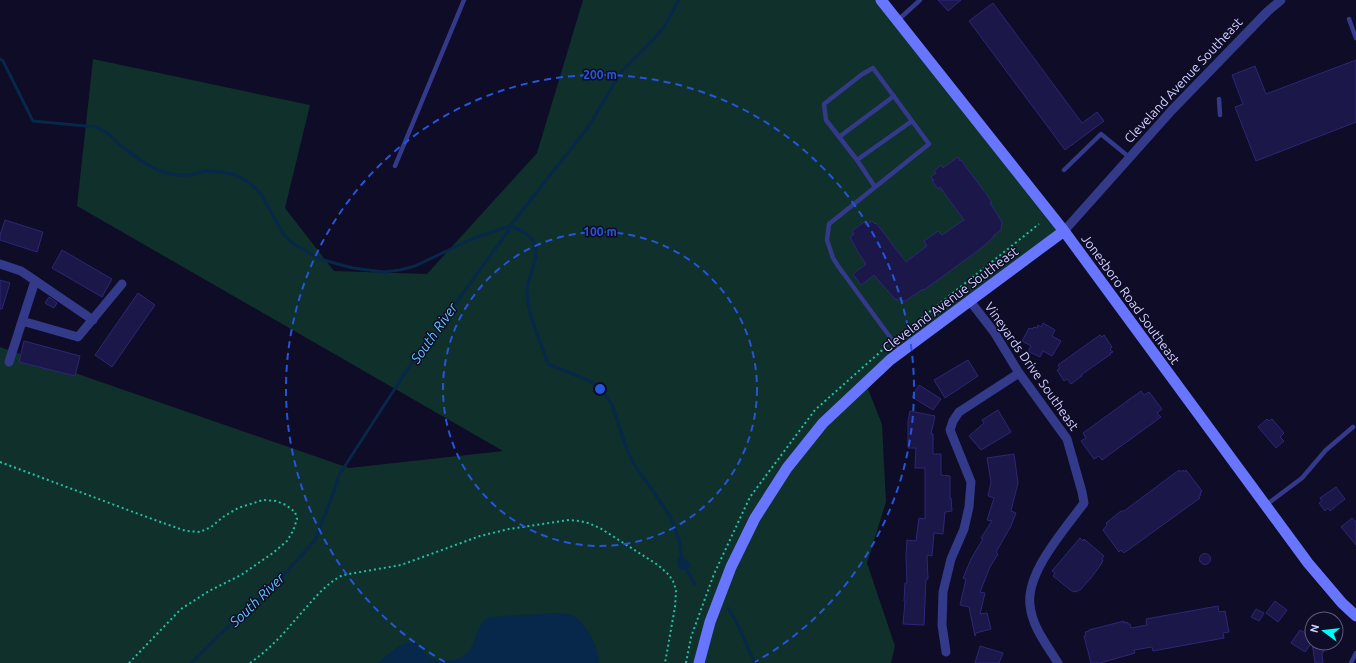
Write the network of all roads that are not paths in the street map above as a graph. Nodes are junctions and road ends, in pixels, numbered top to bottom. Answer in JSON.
{"nodes":[{"id":1,"x":464,"y":0,"type":"edge"},
{"id":2,"x":881,"y":0,"type":"edge"},
{"id":3,"x":920,"y":0,"type":"edge"},
{"id":4,"x":1281,"y":0,"type":"edge"},
{"id":5,"x":1349,"y":19,"type":"dead end"},
{"id":6,"x":897,"y":21,"type":"junction"},
{"id":7,"x":1356,"y":38,"type":"edge"},
{"id":8,"x":894,"y":96,"type":"junction"},
{"id":9,"x":1219,"y":99,"type":"dead end"},
{"id":10,"x":1220,"y":115,"type":"dead end"},
{"id":11,"x":912,"y":121,"type":"junction"},
{"id":12,"x":839,"y":137,"type":"junction"},
{"id":13,"x":1129,"y":157,"type":"junction"},
{"id":14,"x":857,"y":160,"type":"junction"},
{"id":15,"x":395,"y":166,"type":"dead end"},
{"id":16,"x":1064,"y":170,"type":"dead end"},
{"id":17,"x":875,"y":187,"type":"junction"},
{"id":18,"x":1064,"y":231,"type":"junction"},
{"id":19,"x":0,"y":264,"type":"edge"},
{"id":20,"x":35,"y":281,"type":"junction"},
{"id":21,"x":122,"y":284,"type":"dead end"},
{"id":22,"x":970,"y":301,"type":"junction"},
{"id":23,"x":93,"y":320,"type":"junction"},
{"id":24,"x":22,"y":321,"type":"junction"},
{"id":25,"x":901,"y":352,"type":"junction"},
{"id":26,"x":9,"y":362,"type":"dead end"},
{"id":27,"x":1018,"y":373,"type":"junction"},
{"id":28,"x":1353,"y":426,"type":"dead end"},
{"id":29,"x":1266,"y":505,"type":"junction"},
{"id":30,"x":1356,"y":616,"type":"edge"},
{"id":31,"x":946,"y":652,"type":"dead end"},
{"id":32,"x":1356,"y":653,"type":"edge"},
{"id":33,"x":699,"y":663,"type":"edge"},
{"id":34,"x":1058,"y":663,"type":"edge"},
{"id":35,"x":1351,"y":663,"type":"edge"}],
"edges":[{"from":1,"to":15,"type":"lane"},
{"from":2,"to":6,"type":"main road","name":"Jonesboro Road Southeast"},
{"from":3,"to":6,"type":"lane"},
{"from":4,"to":13,"type":"street","name":"Cleveland Avenue Southeast"},
{"from":5,"to":7,"type":"lane"},
{"from":6,"to":18,"type":"main road","name":"Jonesboro Road Southeast"},
{"from":8,"to":11,"type":"lane"},
{"from":8,"to":12,"type":"lane"},
{"from":8,"to":12,"type":"lane"},
{"from":9,"to":10,"type":"lane"},
{"from":11,"to":14,"type":"lane"},
{"from":11,"to":17,"type":"lane"},
{"from":12,"to":14,"type":"lane"},
{"from":13,"to":16,"type":"lane"},
{"from":13,"to":18,"type":"street","name":"Cleveland Avenue Southeast"},
{"from":14,"to":17,"type":"lane"},
{"from":17,"to":25,"type":"lane"},
{"from":18,"to":22,"type":"main road","name":"Cleveland Avenue Southeast"},
{"from":18,"to":29,"type":"main road","name":"Jonesboro Road Southeast"},
{"from":19,"to":20,"type":"street"},
{"from":20,"to":23,"type":"street"},
{"from":20,"to":24,"type":"street"},
{"from":21,"to":23,"type":"street"},
{"from":22,"to":25,"type":"main road","name":"Cleveland Avenue Southeast"},
{"from":22,"to":27,"type":"street","name":"Vineyards Drive Southeast"},
{"from":23,"to":24,"type":"street"},
{"from":24,"to":26,"type":"street"},
{"from":25,"to":33,"type":"main road","name":"Cleveland Avenue Southeast"},
{"from":27,"to":31,"type":"street"},
{"from":27,"to":34,"type":"street","name":"Vineyards Drive Southeast"},
{"from":28,"to":29,"type":"lane"},
{"from":29,"to":30,"type":"main road","name":"Jonesboro Road Southeast"},
{"from":32,"to":35,"type":"lane"}]}
